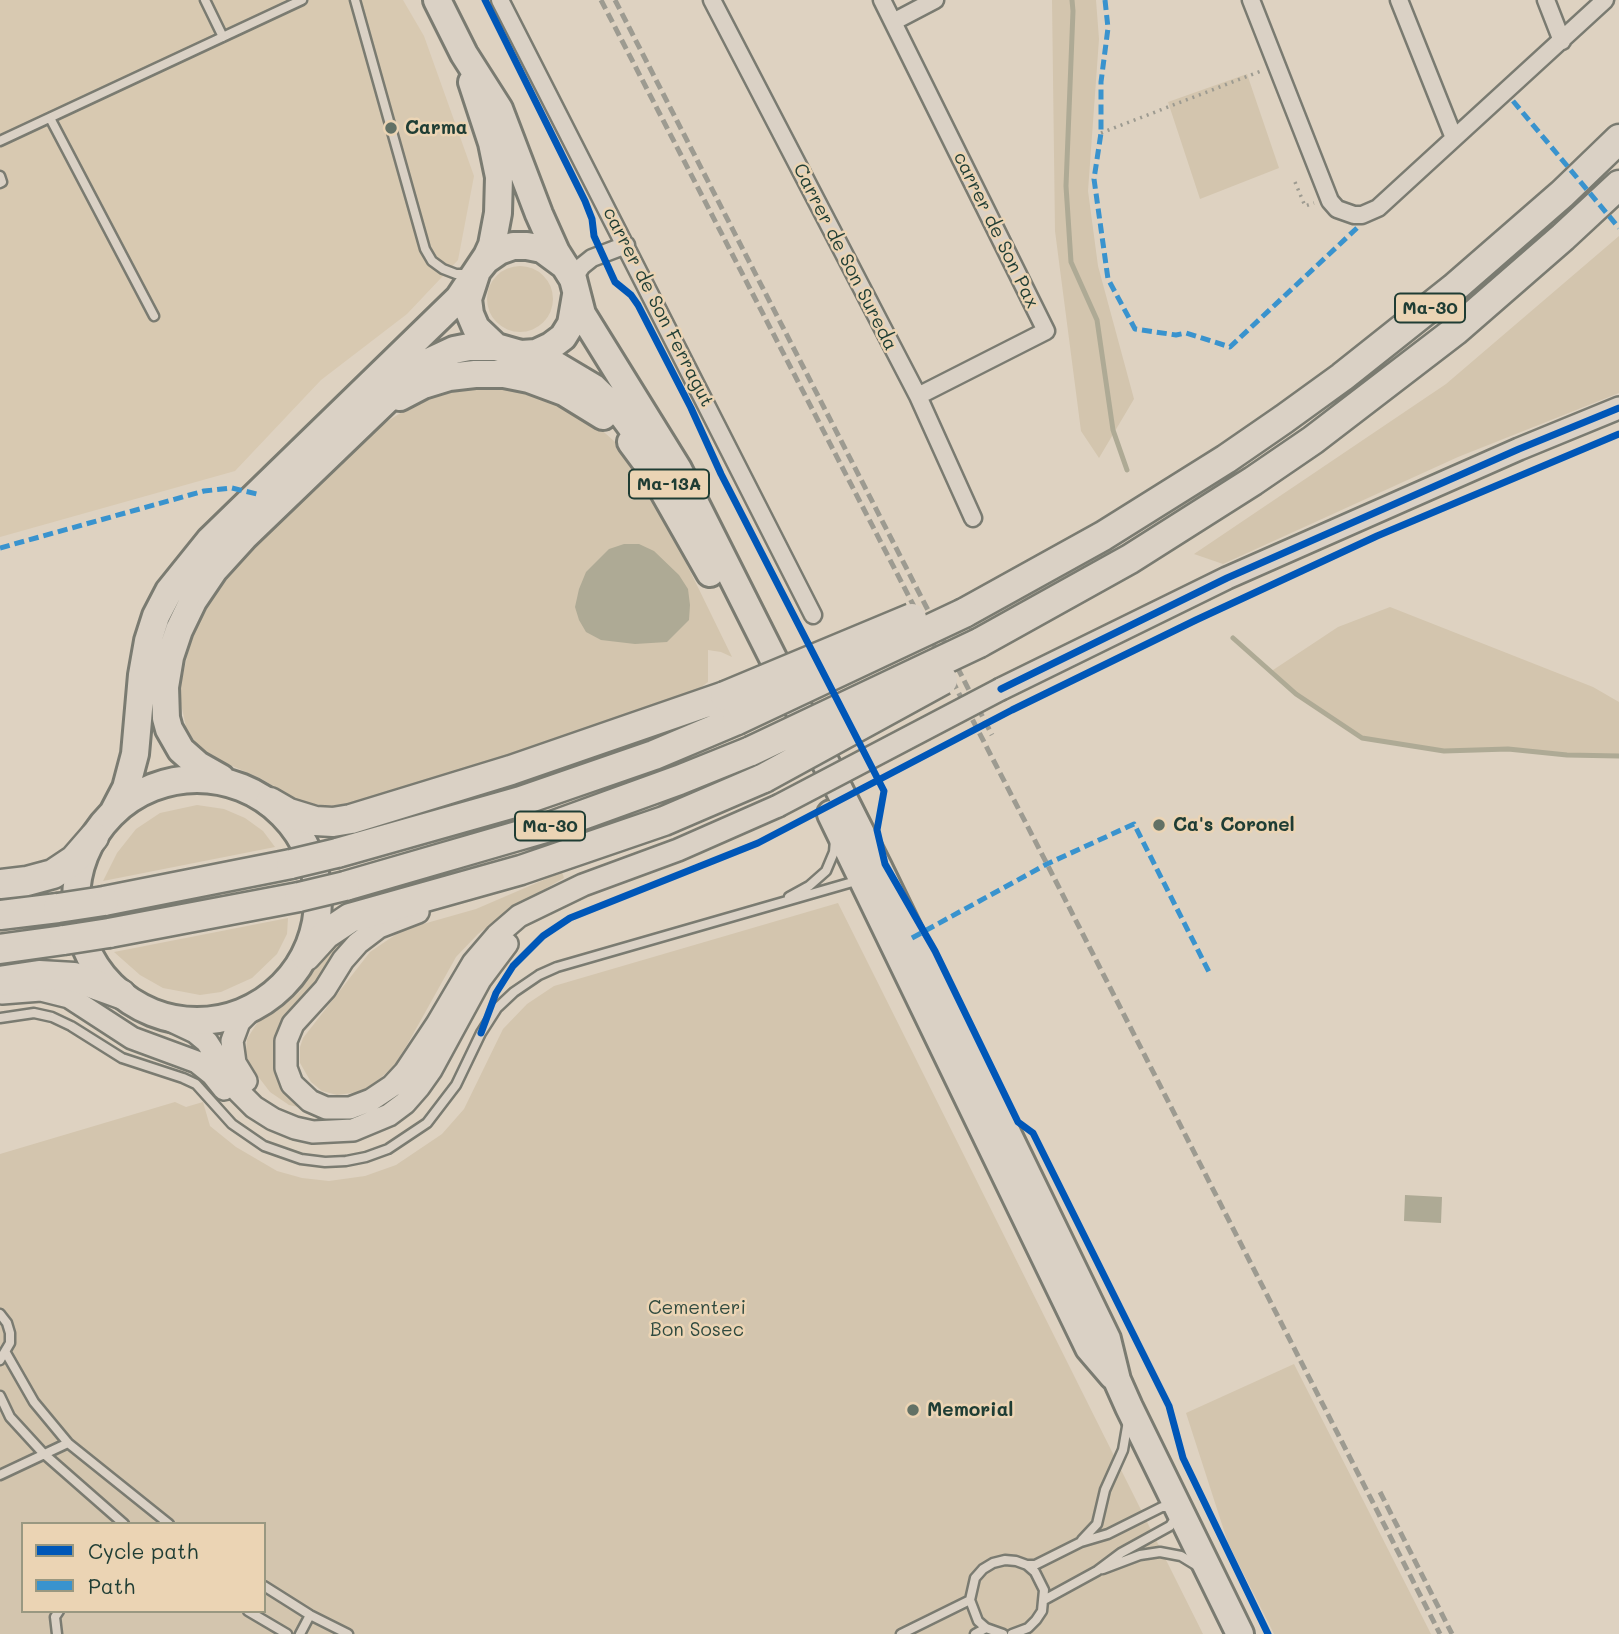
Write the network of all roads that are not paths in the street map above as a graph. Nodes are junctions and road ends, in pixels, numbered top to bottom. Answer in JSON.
{"nodes":[{"id":1,"x":205,"y":0,"type":"edge"},
{"id":2,"x":302,"y":0,"type":"edge"},
{"id":3,"x":355,"y":0,"type":"edge"},
{"id":4,"x":437,"y":0,"type":"edge"},
{"id":5,"x":500,"y":0,"type":"edge"},
{"id":6,"x":712,"y":0,"type":"edge"},
{"id":7,"x":882,"y":0,"type":"edge"},
{"id":8,"x":935,"y":0,"type":"edge"},
{"id":9,"x":1251,"y":0,"type":"edge"},
{"id":10,"x":1399,"y":0,"type":"edge"},
{"id":11,"x":1546,"y":0,"type":"edge"},
{"id":12,"x":1605,"y":0,"type":"edge"},
{"id":13,"x":893,"y":22,"type":"junction"},
{"id":14,"x":223,"y":37,"type":"junction"},
{"id":15,"x":1562,"y":41,"type":"junction"},
{"id":16,"x":464,"y":54,"type":"junction"},
{"id":17,"x":50,"y":118,"type":"junction"},
{"id":18,"x":1454,"y":138,"type":"junction"},
{"id":19,"x":1619,"y":139,"type":"edge"},
{"id":20,"x":0,"y":141,"type":"edge"},
{"id":21,"x":0,"y":176,"type":"edge"},
{"id":22,"x":0,"y":183,"type":"edge"},
{"id":23,"x":1619,"y":185,"type":"edge"},
{"id":24,"x":626,"y":245,"type":"junction"},
{"id":25,"x":477,"y":271,"type":"junction"},
{"id":26,"x":572,"y":280,"type":"junction"},
{"id":27,"x":154,"y":316,"type":"dead end"},
{"id":28,"x":508,"y":351,"type":"junction"},
{"id":29,"x":918,"y":396,"type":"junction"},
{"id":30,"x":1619,"y":408,"type":"edge"},
{"id":31,"x":374,"y":412,"type":"junction"},
{"id":32,"x":973,"y":518,"type":"dead end"},
{"id":33,"x":710,"y":573,"type":"junction"},
{"id":34,"x":813,"y":615,"type":"dead end"},
{"id":35,"x":982,"y":650,"type":"junction"},
{"id":36,"x":731,"y":708,"type":"junction"},
{"id":37,"x":229,"y":782,"type":"junction"},
{"id":38,"x":270,"y":802,"type":"junction"},
{"id":39,"x":114,"y":811,"type":"junction"},
{"id":40,"x":834,"y":819,"type":"junction"},
{"id":41,"x":94,"y":837,"type":"junction"},
{"id":42,"x":521,"y":870,"type":"junction"},
{"id":43,"x":0,"y":884,"type":"edge"},
{"id":44,"x":866,"y":885,"type":"junction"},
{"id":45,"x":780,"y":901,"type":"junction"},
{"id":46,"x":0,"y":915,"type":"edge"},
{"id":47,"x":0,"y":949,"type":"edge"},
{"id":48,"x":306,"y":956,"type":"junction"},
{"id":49,"x":0,"y":981,"type":"edge"},
{"id":50,"x":0,"y":994,"type":"edge"},
{"id":51,"x":121,"y":994,"type":"junction"},
{"id":52,"x":253,"y":1007,"type":"junction"},
{"id":53,"x":159,"y":1014,"type":"junction"},
{"id":54,"x":0,"y":1018,"type":"edge"},
{"id":55,"x":445,"y":1026,"type":"junction"},
{"id":56,"x":0,"y":1314,"type":"edge"},
{"id":57,"x":3,"y":1356,"type":"edge"},
{"id":58,"x":1117,"y":1380,"type":"junction"},
{"id":59,"x":0,"y":1396,"type":"edge"},
{"id":60,"x":1129,"y":1408,"type":"junction"},
{"id":61,"x":68,"y":1443,"type":"junction"},
{"id":62,"x":43,"y":1453,"type":"junction"},
{"id":63,"x":0,"y":1475,"type":"edge"},
{"id":64,"x":1178,"y":1510,"type":"junction"},
{"id":65,"x":122,"y":1522,"type":"edge"},
{"id":66,"x":167,"y":1522,"type":"edge"},
{"id":67,"x":1081,"y":1542,"type":"junction"},
{"id":68,"x":1027,"y":1566,"type":"junction"},
{"id":69,"x":1097,"y":1571,"type":"junction"},
{"id":70,"x":1212,"y":1577,"type":"junction"},
{"id":71,"x":266,"y":1587,"type":"edge"},
{"id":72,"x":970,"y":1600,"type":"junction"},
{"id":73,"x":1044,"y":1600,"type":"junction"},
{"id":74,"x":58,"y":1613,"type":"edge"},
{"id":75,"x":251,"y":1613,"type":"edge"},
{"id":76,"x":310,"y":1615,"type":"junction"},
{"id":77,"x":986,"y":1628,"type":"junction"},
{"id":78,"x":57,"y":1634,"type":"edge"},
{"id":79,"x":287,"y":1634,"type":"edge"},
{"id":80,"x":300,"y":1634,"type":"edge"},
{"id":81,"x":348,"y":1634,"type":"edge"},
{"id":82,"x":901,"y":1634,"type":"edge"},
{"id":83,"x":975,"y":1634,"type":"edge"},
{"id":84,"x":1003,"y":1634,"type":"edge"},
{"id":85,"x":1016,"y":1634,"type":"edge"},
{"id":86,"x":1240,"y":1634,"type":"edge"}],
"edges":[{"from":1,"to":14,"type":"lane"},
{"from":2,"to":14,"type":"lane"},
{"from":3,"to":25,"type":"lane"},
{"from":4,"to":16,"type":"main road"},
{"from":5,"to":24,"type":"street","name":"carrer de Son Ferragut"},
{"from":6,"to":29,"type":"street","name":"Carrer de Son Sureda"},
{"from":7,"to":13,"type":"street","name":"carrer de Son Pax"},
{"from":8,"to":13,"type":"street"},
{"from":9,"to":18,"type":"street"},
{"from":10,"to":18,"type":"street"},
{"from":11,"to":15,"type":"street"},
{"from":12,"to":15,"type":"street"},
{"from":13,"to":29,"type":"street","name":"carrer de Son Pax"},
{"from":14,"to":17,"type":"lane"},
{"from":15,"to":18,"type":"street"},
{"from":16,"to":25,"type":"main road"},
{"from":16,"to":26,"type":"main road"},
{"from":17,"to":20,"type":"lane"},
{"from":17,"to":27,"type":"lane"},
{"from":19,"to":36,"type":"highway","number":"Ma-30","bridge":true},
{"from":21,"to":22,"type":"lane"},
{"from":23,"to":35,"type":"highway","number":"Ma-30"},
{"from":24,"to":26,"type":"street"},
{"from":24,"to":34,"type":"street","name":"carrer de Son Ferragut"},
{"from":25,"to":26,"type":"main road"},
{"from":25,"to":28,"type":"main road"},
{"from":25,"to":39,"type":"main road"},
{"from":26,"to":28,"type":"main road"},
{"from":26,"to":58,"type":"main road","number":"Ma-13A"},
{"from":28,"to":31,"type":"main road"},
{"from":28,"to":33,"type":"main road","number":"Ma-13A"},
{"from":29,"to":32,"type":"street","name":"Carrer de Son Sureda"},
{"from":30,"to":55,"type":"street","bridge":true},
{"from":31,"to":33,"type":"main road"},
{"from":31,"to":37,"type":"main road"},
{"from":33,"to":40,"type":"main road","number":"Ma-13A"},
{"from":35,"to":42,"type":"highway","bridge":true},
{"from":35,"to":47,"type":"highway","number":"Ma-30","bridge":true},
{"from":36,"to":38,"type":"highway"},
{"from":36,"to":46,"type":"highway","number":"Ma-30","bridge":true},
{"from":37,"to":38,"type":"main road"},
{"from":37,"to":39,"type":"main road"},
{"from":38,"to":48,"type":"main road"},
{"from":39,"to":41,"type":"main road"},
{"from":40,"to":44,"type":"main road","number":"Ma-13A"},
{"from":40,"to":45,"type":"lane"},
{"from":41,"to":43,"type":"highway"},
{"from":41,"to":51,"type":"main road"},
{"from":42,"to":48,"type":"highway"},
{"from":42,"to":55,"type":"street"},
{"from":44,"to":45,"type":"lane"},
{"from":44,"to":58,"type":"main road","number":"Ma-13A"},
{"from":45,"to":54,"type":"lane"},
{"from":48,"to":52,"type":"main road"},
{"from":49,"to":51,"type":"highway"},
{"from":50,"to":55,"type":"street"},
{"from":51,"to":53,"type":"main road"},
{"from":52,"to":53,"type":"main road"},
{"from":52,"to":55,"type":"street"},
{"from":53,"to":55,"type":"street"},
{"from":56,"to":57,"type":"lane"},
{"from":57,"to":61,"type":"lane"},
{"from":58,"to":60,"type":"main road","number":"Ma-13A"},
{"from":59,"to":62,"type":"lane"},
{"from":60,"to":64,"type":"main road","number":"Ma-13A"},
{"from":60,"to":67,"type":"lane"},
{"from":61,"to":62,"type":"lane"},
{"from":61,"to":66,"type":"lane"},
{"from":62,"to":63,"type":"lane"},
{"from":62,"to":65,"type":"lane"},
{"from":64,"to":67,"type":"lane"},
{"from":64,"to":69,"type":"lane"},
{"from":64,"to":70,"type":"main road","number":"Ma-13A"},
{"from":67,"to":68,"type":"lane"},
{"from":68,"to":72,"type":"lane"},
{"from":68,"to":73,"type":"lane"},
{"from":69,"to":70,"type":"lane"},
{"from":69,"to":73,"type":"lane"},
{"from":70,"to":86,"type":"main road","number":"Ma-13A"},
{"from":71,"to":76,"type":"lane"},
{"from":72,"to":77,"type":"lane"},
{"from":72,"to":82,"type":"lane"},
{"from":73,"to":85,"type":"lane"},
{"from":74,"to":78,"type":"lane"},
{"from":75,"to":79,"type":"lane"},
{"from":76,"to":80,"type":"lane"},
{"from":76,"to":81,"type":"lane"},
{"from":77,"to":83,"type":"lane"},
{"from":77,"to":84,"type":"lane"}]}
